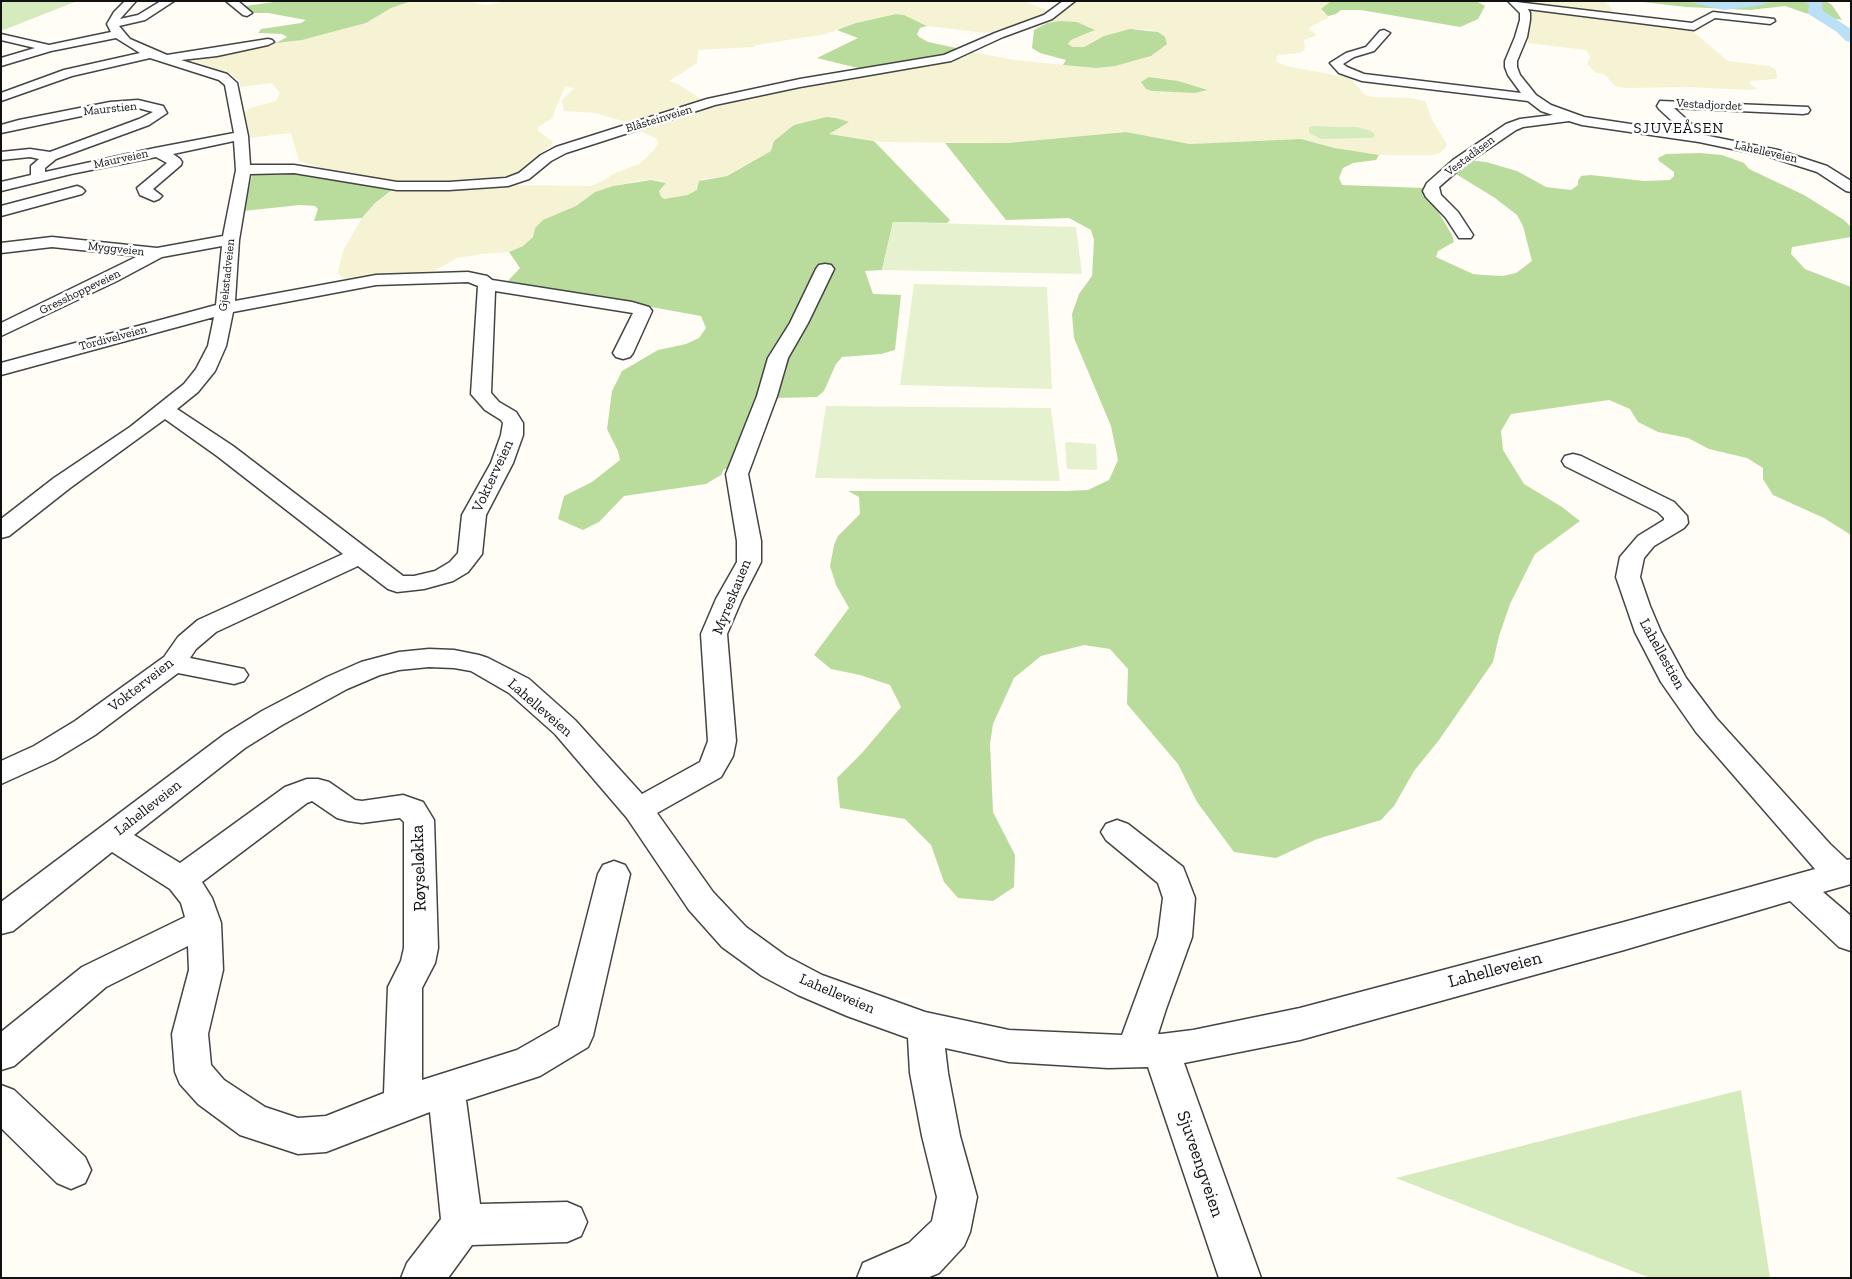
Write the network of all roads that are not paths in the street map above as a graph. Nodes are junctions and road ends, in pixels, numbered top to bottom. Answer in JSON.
{"nodes":[{"id":1,"x":131,"y":1,"type":"edge"},
{"id":2,"x":170,"y":1,"type":"edge"},
{"id":3,"x":231,"y":1,"type":"edge"},
{"id":4,"x":1070,"y":1,"type":"edge"},
{"id":5,"x":1515,"y":3,"type":"edge"},
{"id":6,"x":247,"y":13,"type":"dead end"},
{"id":7,"x":1770,"y":21,"type":"dead end"},
{"id":8,"x":115,"y":29,"type":"junction"},
{"id":9,"x":1384,"y":33,"type":"dead end"},
{"id":10,"x":1,"y":37,"type":"edge"},
{"id":11,"x":268,"y":42,"type":"dead end"},
{"id":12,"x":49,"y":48,"type":"junction"},
{"id":13,"x":158,"y":56,"type":"junction"},
{"id":14,"x":1,"y":62,"type":"edge"},
{"id":15,"x":1,"y":97,"type":"edge"},
{"id":16,"x":1531,"y":98,"type":"junction"},
{"id":17,"x":1803,"y":110,"type":"dead end"},
{"id":18,"x":1568,"y":117,"type":"junction"},
{"id":19,"x":1,"y":129,"type":"edge"},
{"id":20,"x":241,"y":136,"type":"junction"},
{"id":21,"x":1699,"y":138,"type":"junction"},
{"id":22,"x":155,"y":152,"type":"junction"},
{"id":23,"x":7,"y":156,"type":"edge"},
{"id":24,"x":51,"y":156,"type":"junction"},
{"id":25,"x":1,"y":165,"type":"edge"},
{"id":26,"x":243,"y":170,"type":"junction"},
{"id":27,"x":39,"y":177,"type":"junction"},
{"id":28,"x":1,"y":187,"type":"edge"},
{"id":29,"x":1851,"y":188,"type":"edge"},
{"id":30,"x":77,"y":191,"type":"dead end"},
{"id":31,"x":154,"y":196,"type":"dead end"},
{"id":32,"x":1,"y":211,"type":"edge"},
{"id":33,"x":1465,"y":235,"type":"dead end"},
{"id":34,"x":230,"y":240,"type":"junction"},
{"id":35,"x":1,"y":248,"type":"edge"},
{"id":36,"x":157,"y":253,"type":"junction"},
{"id":37,"x":825,"y":269,"type":"dead end"},
{"id":38,"x":487,"y":284,"type":"junction"},
{"id":39,"x":224,"y":308,"type":"junction"},
{"id":40,"x":1,"y":330,"type":"edge"},
{"id":41,"x":623,"y":353,"type":"dead end"},
{"id":42,"x":1,"y":369,"type":"edge"},
{"id":43,"x":165,"y":410,"type":"junction"},
{"id":44,"x":1573,"y":461,"type":"dead end"},
{"id":45,"x":1,"y":531,"type":"edge"},
{"id":46,"x":359,"y":556,"type":"junction"},
{"id":47,"x":173,"y":663,"type":"junction"},
{"id":48,"x":234,"y":675,"type":"dead end"},
{"id":49,"x":1,"y":773,"type":"edge"},
{"id":50,"x":638,"y":810,"type":"junction"},
{"id":51,"x":1117,"y":832,"type":"dead end"},
{"id":52,"x":112,"y":836,"type":"junction"},
{"id":53,"x":1846,"y":873,"type":"edge"},
{"id":54,"x":614,"y":874,"type":"dead end"},
{"id":55,"x":181,"y":880,"type":"junction"},
{"id":56,"x":1796,"y":887,"type":"junction"},
{"id":57,"x":1,"y":921,"type":"edge"},
{"id":58,"x":204,"y":923,"type":"junction"},
{"id":59,"x":1851,"y":937,"type":"edge"},
{"id":60,"x":925,"y":1028,"type":"junction"},
{"id":61,"x":1148,"y":1051,"type":"junction"},
{"id":62,"x":1,"y":1054,"type":"edge"},
{"id":63,"x":446,"y":1089,"type":"junction"},
{"id":64,"x":1,"y":1102,"type":"edge"},
{"id":65,"x":403,"y":1103,"type":"junction"},
{"id":66,"x":71,"y":1170,"type":"dead end"},
{"id":67,"x":566,"y":1222,"type":"dead end"},
{"id":68,"x":462,"y":1224,"type":"junction"},
{"id":69,"x":422,"y":1278,"type":"edge"},
{"id":70,"x":878,"y":1278,"type":"edge"},
{"id":71,"x":1240,"y":1278,"type":"edge"}],
"edges":[{"from":1,"to":8,"type":"street"},
{"from":2,"to":8,"type":"street"},
{"from":3,"to":6,"type":"street"},
{"from":4,"to":26,"type":"street","name":"Blåsteinveien"},
{"from":5,"to":7,"type":"street"},
{"from":5,"to":16,"type":"street","name":"Lahelleveien"},
{"from":8,"to":12,"type":"street"},
{"from":8,"to":13,"type":"street","name":"Gjekstadveien"},
{"from":9,"to":16,"type":"street","name":"Lahelleveien"},
{"from":10,"to":12,"type":"street"},
{"from":11,"to":13,"type":"street"},
{"from":12,"to":14,"type":"street"},
{"from":13,"to":15,"type":"street"},
{"from":13,"to":20,"type":"street","name":"Gjekstadveien"},
{"from":16,"to":18,"type":"street","name":"Lahelleveien"},
{"from":17,"to":21,"type":"street","name":"Vestadjordet"},
{"from":18,"to":21,"type":"street","name":"Lahelleveien"},
{"from":18,"to":33,"type":"street","name":"Vestadåsen"},
{"from":19,"to":24,"type":"street","name":"Maurstien"},
{"from":20,"to":22,"type":"street","name":"Maurveien"},
{"from":20,"to":26,"type":"street","name":"Gjekstadveien"},
{"from":21,"to":29,"type":"street","name":"Lahelleveien"},
{"from":22,"to":27,"type":"street","name":"Maurveien"},
{"from":22,"to":31,"type":"street"},
{"from":23,"to":24,"type":"street","name":"Maurstien"},
{"from":23,"to":25,"type":"street"},
{"from":24,"to":27,"type":"street"},
{"from":26,"to":34,"type":"street","name":"Gjekstadveien"},
{"from":27,"to":28,"type":"street","name":"Maurveien"},
{"from":30,"to":32,"type":"street"},
{"from":34,"to":36,"type":"street","name":"Myggveien"},
{"from":34,"to":39,"type":"street","name":"Gjekstadveien"},
{"from":35,"to":36,"type":"street","name":"Myggveien"},
{"from":36,"to":40,"type":"street","name":"Gresshoppeveien"},
{"from":37,"to":50,"type":"street","name":"Myreskauen"},
{"from":38,"to":39,"type":"street"},
{"from":38,"to":41,"type":"street"},
{"from":38,"to":46,"type":"street","name":"Vokterveien"},
{"from":39,"to":42,"type":"street","name":"Tordivelveien"},
{"from":39,"to":43,"type":"street","name":"Gjekstadveien"},
{"from":43,"to":45,"type":"street","name":"Gjekstadveien"},
{"from":43,"to":46,"type":"street","name":"Vokterveien"},
{"from":44,"to":53,"type":"street","name":"Lahellestien"},
{"from":46,"to":47,"type":"street","name":"Vokterveien"},
{"from":47,"to":48,"type":"street"},
{"from":47,"to":49,"type":"street","name":"Vokterveien"},
{"from":50,"to":52,"type":"street","name":"Lahelleveien"},
{"from":50,"to":60,"type":"street","name":"Lahelleveien"},
{"from":51,"to":61,"type":"street"},
{"from":52,"to":55,"type":"street"},
{"from":52,"to":57,"type":"street","name":"Lahelleveien"},
{"from":53,"to":56,"type":"street","name":"Lahelleveien"},
{"from":54,"to":63,"type":"street"},
{"from":55,"to":58,"type":"street"},
{"from":55,"to":65,"type":"street","name":"Røyseløkka"},
{"from":56,"to":59,"type":"street"},
{"from":56,"to":61,"type":"street","name":"Lahelleveien"},
{"from":58,"to":62,"type":"street"},
{"from":58,"to":65,"type":"street"},
{"from":60,"to":61,"type":"street","name":"Lahelleveien"},
{"from":60,"to":70,"type":"street"},
{"from":61,"to":71,"type":"street","name":"Sjuveengveien"},
{"from":63,"to":65,"type":"street"},
{"from":63,"to":68,"type":"street"},
{"from":64,"to":66,"type":"street"},
{"from":67,"to":68,"type":"street"},
{"from":68,"to":69,"type":"street"}]}
